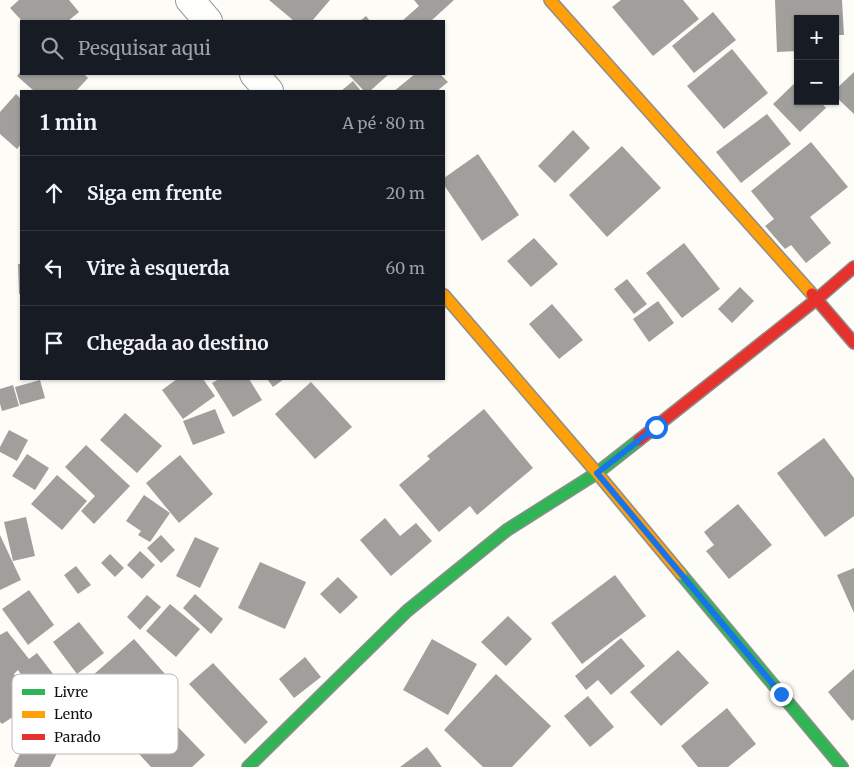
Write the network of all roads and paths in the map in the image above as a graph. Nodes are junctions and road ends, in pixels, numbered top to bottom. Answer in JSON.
{"nodes":[{"id":1,"x":190,"y":0,"type":"edge"},
{"id":2,"x":550,"y":0,"type":"edge"},
{"id":3,"x":207,"y":20,"type":"edge"},
{"id":4,"x":255,"y":75,"type":"edge"},
{"id":5,"x":268,"y":90,"type":"edge"},
{"id":6,"x":854,"y":267,"type":"edge"},
{"id":7,"x":445,"y":296,"type":"edge"},
{"id":8,"x":817,"y":300,"type":"junction"},
{"id":9,"x":854,"y":343,"type":"edge"},
{"id":10,"x":597,"y":473,"type":"junction"},
{"id":11,"x":248,"y":767,"type":"edge"},
{"id":12,"x":842,"y":767,"type":"edge"}],
"edges":[{"from":1,"to":3,"type":"street"},
{"from":2,"to":8,"type":"street"},
{"from":4,"to":5,"type":"street"},
{"from":6,"to":8,"type":"street"},
{"from":7,"to":10,"type":"street"},
{"from":8,"to":9,"type":"street"},
{"from":8,"to":10,"type":"street"},
{"from":10,"to":11,"type":"street"},
{"from":10,"to":12,"type":"street"}]}
